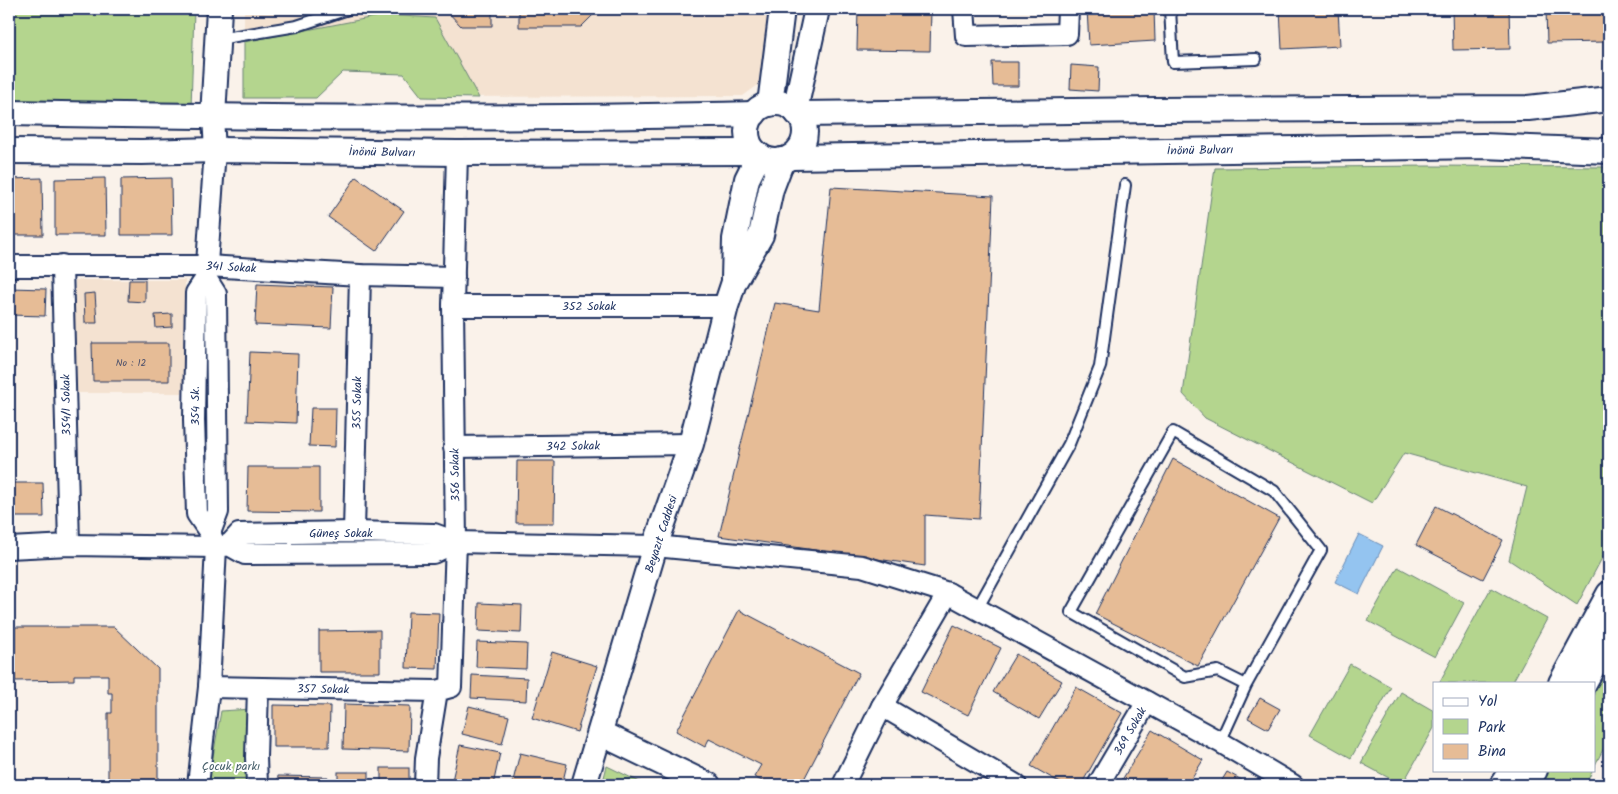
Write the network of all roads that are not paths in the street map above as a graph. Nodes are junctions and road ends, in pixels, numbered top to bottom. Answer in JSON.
{"nodes":[{"id":1,"x":219,"y":9,"type":"edge"},
{"id":2,"x":348,"y":9,"type":"edge"},
{"id":3,"x":782,"y":9,"type":"edge"},
{"id":4,"x":817,"y":9,"type":"edge"},
{"id":5,"x":964,"y":9,"type":"edge"},
{"id":6,"x":1068,"y":9,"type":"edge"},
{"id":7,"x":1170,"y":9,"type":"edge"},
{"id":8,"x":218,"y":39,"type":"junction"},
{"id":9,"x":1256,"y":59,"type":"dead end"},
{"id":10,"x":1609,"y":99,"type":"edge"},
{"id":11,"x":762,"y":109,"type":"junction"},
{"id":12,"x":797,"y":112,"type":"junction"},
{"id":13,"x":9,"y":113,"type":"edge"},
{"id":14,"x":213,"y":117,"type":"junction"},
{"id":15,"x":215,"y":150,"type":"junction"},
{"id":16,"x":1609,"y":150,"type":"edge"},
{"id":17,"x":9,"y":151,"type":"edge"},
{"id":18,"x":457,"y":153,"type":"junction"},
{"id":19,"x":757,"y":153,"type":"junction"},
{"id":20,"x":787,"y":158,"type":"junction"},
{"id":21,"x":1126,"y":185,"type":"dead end"},
{"id":22,"x":62,"y":265,"type":"junction"},
{"id":23,"x":9,"y":266,"type":"edge"},
{"id":24,"x":206,"y":272,"type":"junction"},
{"id":25,"x":360,"y":274,"type":"junction"},
{"id":26,"x":454,"y":277,"type":"junction"},
{"id":27,"x":734,"y":282,"type":"junction"},
{"id":28,"x":452,"y":306,"type":"junction"},
{"id":29,"x":726,"y":306,"type":"junction"},
{"id":30,"x":691,"y":444,"type":"junction"},
{"id":31,"x":454,"y":447,"type":"junction"},
{"id":32,"x":354,"y":532,"type":"junction"},
{"id":33,"x":218,"y":542,"type":"junction"},
{"id":34,"x":456,"y":542,"type":"junction"},
{"id":35,"x":70,"y":545,"type":"junction"},
{"id":36,"x":655,"y":546,"type":"junction"},
{"id":37,"x":9,"y":548,"type":"edge"},
{"id":38,"x":948,"y":593,"type":"junction"},
{"id":39,"x":1609,"y":594,"type":"edge"},
{"id":40,"x":976,"y":609,"type":"junction"},
{"id":41,"x":1609,"y":638,"type":"edge"},
{"id":42,"x":1562,"y":682,"type":"edge"},
{"id":43,"x":1585,"y":682,"type":"edge"},
{"id":44,"x":1246,"y":685,"type":"junction"},
{"id":45,"x":209,"y":687,"type":"junction"},
{"id":46,"x":258,"y":688,"type":"junction"},
{"id":47,"x":437,"y":691,"type":"junction"},
{"id":48,"x":1147,"y":702,"type":"junction"},
{"id":49,"x":882,"y":706,"type":"junction"},
{"id":50,"x":600,"y":733,"type":"junction"},
{"id":51,"x":1220,"y":742,"type":"junction"},
{"id":52,"x":1511,"y":772,"type":"edge"},
{"id":53,"x":1534,"y":772,"type":"edge"},
{"id":54,"x":1541,"y":772,"type":"edge"},
{"id":55,"x":1287,"y":784,"type":"edge"},
{"id":56,"x":198,"y":785,"type":"edge"},
{"id":57,"x":257,"y":785,"type":"edge"},
{"id":58,"x":425,"y":785,"type":"edge"},
{"id":59,"x":584,"y":785,"type":"edge"},
{"id":60,"x":708,"y":785,"type":"edge"},
{"id":61,"x":843,"y":785,"type":"edge"},
{"id":62,"x":1016,"y":785,"type":"edge"},
{"id":63,"x":1098,"y":785,"type":"edge"},
{"id":64,"x":1502,"y":785,"type":"edge"},
{"id":65,"x":1526,"y":785,"type":"edge"},
{"id":66,"x":1536,"y":785,"type":"edge"}],
"edges":[{"from":1,"to":8,"type":"street"},
{"from":2,"to":8,"type":"lane"},
{"from":3,"to":11,"type":"street"},
{"from":4,"to":12,"type":"street"},
{"from":5,"to":6,"type":"street"},
{"from":7,"to":9,"type":"lane"},
{"from":8,"to":14,"type":"street"},
{"from":10,"to":12,"type":"street"},
{"from":11,"to":12,"type":"street"},
{"from":11,"to":14,"type":"street"},
{"from":11,"to":19,"type":"street"},
{"from":12,"to":20,"type":"street"},
{"from":13,"to":14,"type":"street"},
{"from":14,"to":15,"type":"street","name":"354 Sk."},
{"from":15,"to":17,"type":"street","name":"İnönü Bulvarı"},
{"from":15,"to":18,"type":"street","name":"İnönü Bulvarı"},
{"from":15,"to":24,"type":"street","name":"354 Sk."},
{"from":16,"to":20,"type":"street","name":"İnönü Bulvarı"},
{"from":18,"to":19,"type":"street","name":"İnönü Bulvarı"},
{"from":18,"to":26,"type":"street","name":"356 Sokak"},
{"from":19,"to":20,"type":"street"},
{"from":19,"to":27,"type":"street","name":"Beyazıt Caddesi"},
{"from":20,"to":27,"type":"street","name":"Beyazıt Caddesi"},
{"from":21,"to":40,"type":"lane"},
{"from":22,"to":23,"type":"street","name":"341 Sokak"},
{"from":22,"to":24,"type":"street","name":"341 Sokak"},
{"from":22,"to":35,"type":"street","name":"354/1 Sokak"},
{"from":24,"to":25,"type":"street","name":"341 Sokak"},
{"from":24,"to":33,"type":"street","name":"354 Sk."},
{"from":25,"to":26,"type":"street","name":"341 Sokak"},
{"from":25,"to":32,"type":"street","name":"355 Sokak"},
{"from":26,"to":28,"type":"street","name":"356 Sokak"},
{"from":27,"to":29,"type":"street","name":"Beyazıt Caddesi"},
{"from":28,"to":29,"type":"street","name":"352 Sokak"},
{"from":28,"to":31,"type":"street","name":"356 Sokak"},
{"from":29,"to":30,"type":"street","name":"Beyazıt Caddesi"},
{"from":30,"to":31,"type":"street","name":"342 Sokak"},
{"from":30,"to":36,"type":"street","name":"Beyazıt Caddesi"},
{"from":31,"to":34,"type":"street","name":"356 Sokak"},
{"from":32,"to":33,"type":"street","name":"Güneş Sokak"},
{"from":32,"to":34,"type":"street","name":"Güneş Sokak"},
{"from":33,"to":34,"type":"street","name":"Güneş Sokak"},
{"from":33,"to":35,"type":"street","name":"Güneş Sokak"},
{"from":33,"to":45,"type":"street"},
{"from":34,"to":36,"type":"street","name":"Güneş Sokak"},
{"from":34,"to":47,"type":"street","name":"356 Sokak"},
{"from":35,"to":37,"type":"street","name":"Güneş Sokak"},
{"from":36,"to":38,"type":"street","name":"Güneş Sokak"},
{"from":36,"to":50,"type":"street","name":"Beyazıt Caddesi"},
{"from":38,"to":40,"type":"street","name":"Güneş Sokak"},
{"from":38,"to":49,"type":"street"},
{"from":39,"to":42,"type":"street"},
{"from":40,"to":48,"type":"street","name":"Güneş Sokak"},
{"from":41,"to":43,"type":"street"},
{"from":44,"to":44,"type":"lane"},
{"from":44,"to":51,"type":"lane"},
{"from":45,"to":46,"type":"street","name":"357 Sokak"},
{"from":45,"to":56,"type":"street"},
{"from":46,"to":47,"type":"street","name":"357 Sokak"},
{"from":46,"to":57,"type":"street"},
{"from":47,"to":58,"type":"street"},
{"from":48,"to":51,"type":"street","name":"Güneş Sokak"},
{"from":48,"to":63,"type":"street","name":"369 Sokak"},
{"from":49,"to":61,"type":"street"},
{"from":49,"to":62,"type":"street"},
{"from":50,"to":59,"type":"street","name":"Beyazıt Caddesi"},
{"from":50,"to":60,"type":"street"},
{"from":51,"to":55,"type":"street","name":"Güneş Sokak"},
{"from":52,"to":64,"type":"street"},
{"from":53,"to":65,"type":"street"},
{"from":54,"to":66,"type":"street"}]}
